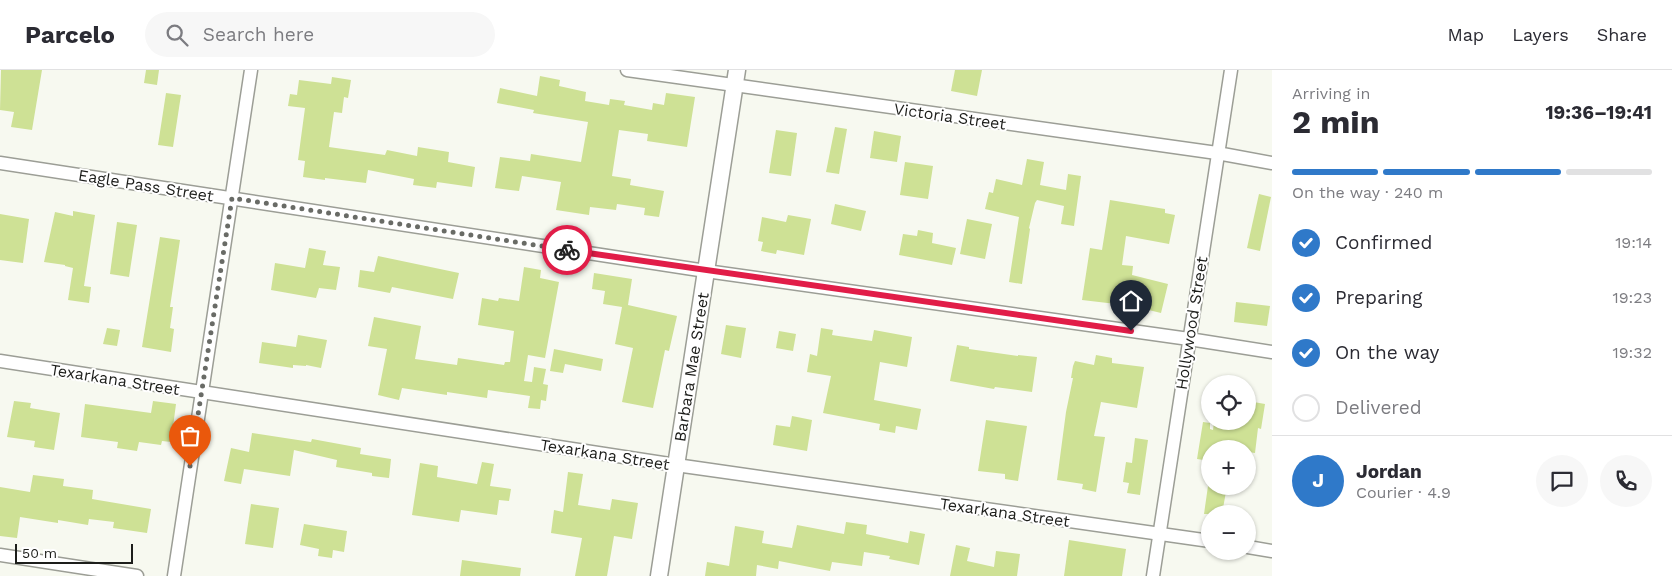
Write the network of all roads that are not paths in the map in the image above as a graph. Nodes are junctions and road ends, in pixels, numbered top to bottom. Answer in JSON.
{"nodes":[{"id":1,"x":251,"y":70,"type":"edge"},
{"id":2,"x":627,"y":70,"type":"edge"},
{"id":3,"x":1231,"y":70,"type":"edge"},
{"id":4,"x":735,"y":78,"type":"edge"},
{"id":5,"x":1217,"y":153,"type":"junction"},
{"id":6,"x":0,"y":163,"type":"edge"},
{"id":7,"x":1272,"y":163,"type":"edge"},
{"id":8,"x":232,"y":198,"type":"junction"},
{"id":9,"x":706,"y":271,"type":"junction"},
{"id":10,"x":1189,"y":339,"type":"junction"},
{"id":11,"x":1272,"y":352,"type":"edge"},
{"id":12,"x":0,"y":362,"type":"edge"},
{"id":13,"x":202,"y":392,"type":"junction"},
{"id":14,"x":676,"y":465,"type":"junction"},
{"id":15,"x":1159,"y":534,"type":"junction"},
{"id":16,"x":1201,"y":540,"type":"edge"},
{"id":17,"x":1256,"y":548,"type":"edge"},
{"id":18,"x":1272,"y":551,"type":"edge"},
{"id":19,"x":0,"y":556,"type":"edge"},
{"id":20,"x":137,"y":576,"type":"edge"},
{"id":21,"x":174,"y":576,"type":"edge"},
{"id":22,"x":660,"y":576,"type":"edge"},
{"id":23,"x":1153,"y":576,"type":"edge"}],
"edges":[{"from":1,"to":8,"type":"street"},
{"from":2,"to":4,"type":"street","name":"Victoria Street"},
{"from":3,"to":5,"type":"street","name":"Hollywood Street"},
{"from":4,"to":5,"type":"street","name":"Victoria Street"},
{"from":4,"to":9,"type":"street","name":"Barbara Mae Street"},
{"from":5,"to":7,"type":"street","name":"Victoria Street"},
{"from":5,"to":10,"type":"street","name":"Hollywood Street"},
{"from":6,"to":8,"type":"street","name":"Eagle Pass Street"},
{"from":8,"to":9,"type":"street","name":"Eagle Pass Street"},
{"from":8,"to":13,"type":"street"},
{"from":9,"to":10,"type":"street","name":"Eagle Pass Street"},
{"from":9,"to":14,"type":"street","name":"Barbara Mae Street"},
{"from":10,"to":11,"type":"street","name":"Eagle Pass Street"},
{"from":10,"to":15,"type":"street","name":"Hollywood Street"},
{"from":12,"to":13,"type":"street","name":"Texarkana Street"},
{"from":13,"to":14,"type":"street","name":"Texarkana Street"},
{"from":13,"to":21,"type":"street"},
{"from":14,"to":15,"type":"street","name":"Texarkana Street"},
{"from":14,"to":22,"type":"street","name":"Barbara Mae Street"},
{"from":15,"to":16,"type":"street","name":"Texarkana Street"},
{"from":15,"to":23,"type":"street","name":"Hollywood Street"},
{"from":17,"to":18,"type":"street"},
{"from":19,"to":20,"type":"street"}]}
